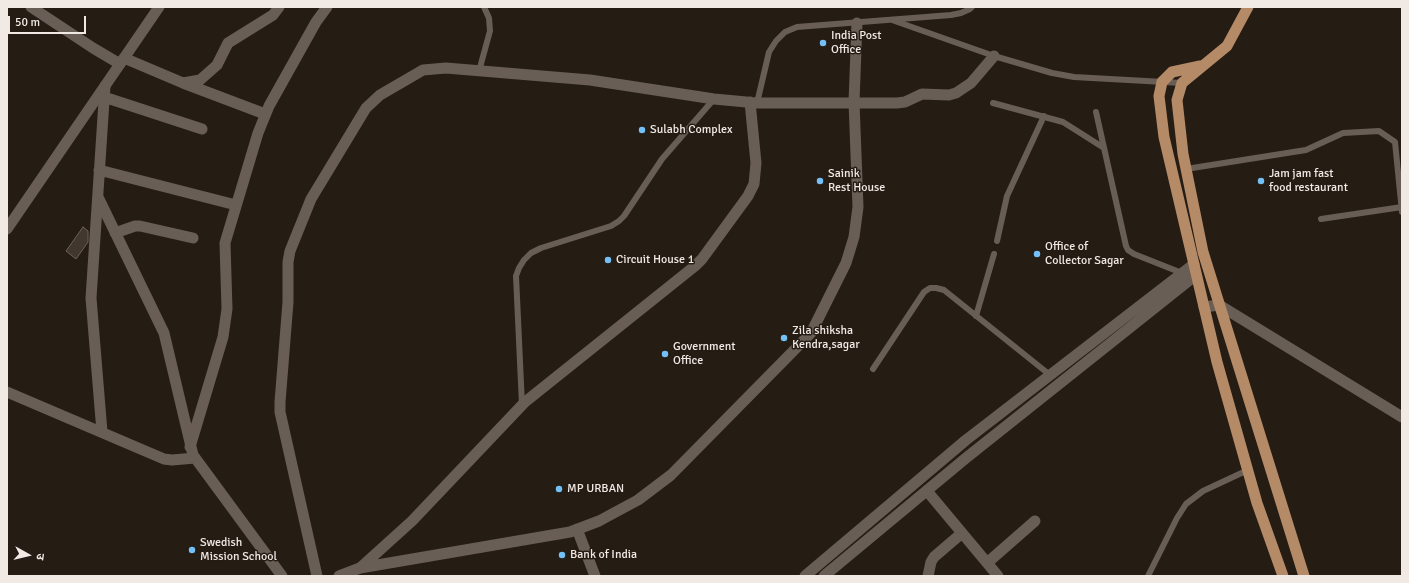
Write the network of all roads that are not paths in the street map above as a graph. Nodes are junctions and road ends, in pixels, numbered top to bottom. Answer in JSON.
{"nodes":[{"id":1,"x":31,"y":7,"type":"edge"},
{"id":2,"x":159,"y":7,"type":"edge"},
{"id":3,"x":279,"y":7,"type":"edge"},
{"id":4,"x":327,"y":7,"type":"edge"},
{"id":5,"x":484,"y":7,"type":"edge"},
{"id":6,"x":972,"y":7,"type":"edge"},
{"id":7,"x":1248,"y":7,"type":"edge"},
{"id":8,"x":892,"y":20,"type":"junction"},
{"id":9,"x":858,"y":23,"type":"junction"},
{"id":10,"x":994,"y":56,"type":"junction"},
{"id":11,"x":122,"y":61,"type":"junction"},
{"id":12,"x":1203,"y":66,"type":"junction"},
{"id":13,"x":479,"y":71,"type":"junction"},
{"id":14,"x":1162,"y":82,"type":"junction"},
{"id":15,"x":183,"y":83,"type":"junction"},
{"id":16,"x":1182,"y":83,"type":"junction"},
{"id":17,"x":105,"y":86,"type":"junction"},
{"id":18,"x":104,"y":97,"type":"junction"},
{"id":19,"x":714,"y":99,"type":"junction"},
{"id":20,"x":854,"y":102,"type":"junction"},
{"id":21,"x":993,"y":102,"type":"dead end"},
{"id":22,"x":753,"y":103,"type":"junction"},
{"id":23,"x":1096,"y":112,"type":"dead end"},
{"id":24,"x":265,"y":114,"type":"junction"},
{"id":25,"x":1044,"y":116,"type":"junction"},
{"id":26,"x":202,"y":129,"type":"dead end"},
{"id":27,"x":1104,"y":148,"type":"junction"},
{"id":28,"x":1186,"y":169,"type":"junction"},
{"id":29,"x":99,"y":170,"type":"junction"},
{"id":30,"x":98,"y":197,"type":"junction"},
{"id":31,"x":236,"y":205,"type":"junction"},
{"id":32,"x":1402,"y":207,"type":"edge"},
{"id":33,"x":1402,"y":212,"type":"edge"},
{"id":34,"x":1321,"y":219,"type":"dead end"},
{"id":35,"x":7,"y":229,"type":"edge"},
{"id":36,"x":115,"y":234,"type":"junction"},
{"id":37,"x":193,"y":238,"type":"dead end"},
{"id":38,"x":997,"y":241,"type":"dead end"},
{"id":39,"x":994,"y":254,"type":"dead end"},
{"id":40,"x":1204,"y":256,"type":"junction"},
{"id":41,"x":1194,"y":264,"type":"junction"},
{"id":42,"x":1209,"y":269,"type":"junction"},
{"id":43,"x":1182,"y":273,"type":"junction"},
{"id":44,"x":1196,"y":275,"type":"junction"},
{"id":45,"x":1219,"y":305,"type":"junction"},
{"id":46,"x":1204,"y":307,"type":"junction"},
{"id":47,"x":976,"y":316,"type":"junction"},
{"id":48,"x":873,"y":369,"type":"dead end"},
{"id":49,"x":1050,"y":375,"type":"junction"},
{"id":50,"x":7,"y":392,"type":"edge"},
{"id":51,"x":522,"y":405,"type":"junction"},
{"id":52,"x":1402,"y":417,"type":"edge"},
{"id":53,"x":102,"y":432,"type":"junction"},
{"id":54,"x":190,"y":447,"type":"junction"},
{"id":55,"x":194,"y":458,"type":"junction"},
{"id":56,"x":1248,"y":470,"type":"junction"},
{"id":57,"x":927,"y":491,"type":"junction"},
{"id":58,"x":1035,"y":521,"type":"dead end"},
{"id":59,"x":577,"y":529,"type":"junction"},
{"id":60,"x":962,"y":532,"type":"junction"},
{"id":61,"x":987,"y":563,"type":"junction"},
{"id":62,"x":360,"y":568,"type":"junction"},
{"id":63,"x":282,"y":576,"type":"edge"},
{"id":64,"x":317,"y":576,"type":"edge"},
{"id":65,"x":339,"y":576,"type":"edge"},
{"id":66,"x":595,"y":576,"type":"edge"},
{"id":67,"x":805,"y":576,"type":"edge"},
{"id":68,"x":824,"y":576,"type":"edge"},
{"id":69,"x":928,"y":576,"type":"edge"},
{"id":70,"x":998,"y":576,"type":"edge"},
{"id":71,"x":1148,"y":576,"type":"edge"},
{"id":72,"x":1283,"y":576,"type":"edge"},
{"id":73,"x":1304,"y":576,"type":"edge"}],
"edges":[{"from":1,"to":11,"type":"street"},
{"from":2,"to":11,"type":"street"},
{"from":3,"to":15,"type":"street"},
{"from":4,"to":24,"type":"street"},
{"from":5,"to":13,"type":"lane"},
{"from":6,"to":8,"type":"lane"},
{"from":7,"to":12,"type":"main road"},
{"from":8,"to":9,"type":"lane"},
{"from":8,"to":10,"type":"lane"},
{"from":9,"to":20,"type":"street"},
{"from":9,"to":22,"type":"lane"},
{"from":10,"to":14,"type":"lane"},
{"from":10,"to":20,"type":"street"},
{"from":11,"to":15,"type":"street"},
{"from":11,"to":17,"type":"street"},
{"from":12,"to":14,"type":"main road"},
{"from":12,"to":16,"type":"main road"},
{"from":13,"to":19,"type":"street"},
{"from":13,"to":64,"type":"street"},
{"from":14,"to":16,"type":"lane"},
{"from":14,"to":41,"type":"main road"},
{"from":15,"to":24,"type":"street"},
{"from":16,"to":28,"type":"main road"},
{"from":17,"to":18,"type":"street"},
{"from":17,"to":35,"type":"street"},
{"from":18,"to":26,"type":"street"},
{"from":18,"to":29,"type":"street"},
{"from":19,"to":22,"type":"street"},
{"from":19,"to":51,"type":"lane"},
{"from":20,"to":22,"type":"street"},
{"from":20,"to":59,"type":"street"},
{"from":21,"to":25,"type":"lane"},
{"from":22,"to":51,"type":"street"},
{"from":23,"to":27,"type":"lane"},
{"from":24,"to":31,"type":"street"},
{"from":25,"to":27,"type":"lane"},
{"from":25,"to":38,"type":"lane"},
{"from":27,"to":43,"type":"lane"},
{"from":28,"to":32,"type":"lane"},
{"from":28,"to":40,"type":"main road"},
{"from":29,"to":30,"type":"street"},
{"from":29,"to":31,"type":"street"},
{"from":30,"to":36,"type":"street"},
{"from":30,"to":53,"type":"street"},
{"from":31,"to":54,"type":"street"},
{"from":32,"to":33,"type":"lane"},
{"from":32,"to":34,"type":"lane"},
{"from":36,"to":37,"type":"street"},
{"from":36,"to":54,"type":"street"},
{"from":39,"to":47,"type":"lane"},
{"from":40,"to":41,"type":"street"},
{"from":40,"to":42,"type":"main road"},
{"from":41,"to":43,"type":"street"},
{"from":41,"to":44,"type":"main road"},
{"from":42,"to":44,"type":"street"},
{"from":42,"to":45,"type":"main road"},
{"from":43,"to":49,"type":"street"},
{"from":44,"to":46,"type":"main road"},
{"from":44,"to":57,"type":"street"},
{"from":45,"to":46,"type":"street"},
{"from":45,"to":52,"type":"street"},
{"from":45,"to":73,"type":"main road"},
{"from":46,"to":56,"type":"main road"},
{"from":47,"to":48,"type":"lane"},
{"from":47,"to":49,"type":"lane"},
{"from":49,"to":67,"type":"street"},
{"from":50,"to":53,"type":"street"},
{"from":51,"to":62,"type":"street"},
{"from":53,"to":55,"type":"street"},
{"from":54,"to":55,"type":"street"},
{"from":55,"to":63,"type":"street"},
{"from":56,"to":71,"type":"lane"},
{"from":56,"to":72,"type":"main road"},
{"from":57,"to":60,"type":"street"},
{"from":57,"to":68,"type":"street"},
{"from":58,"to":61,"type":"street"},
{"from":59,"to":62,"type":"street"},
{"from":59,"to":66,"type":"street"},
{"from":60,"to":61,"type":"street"},
{"from":60,"to":69,"type":"street"},
{"from":61,"to":70,"type":"street"},
{"from":62,"to":65,"type":"street"}]}
